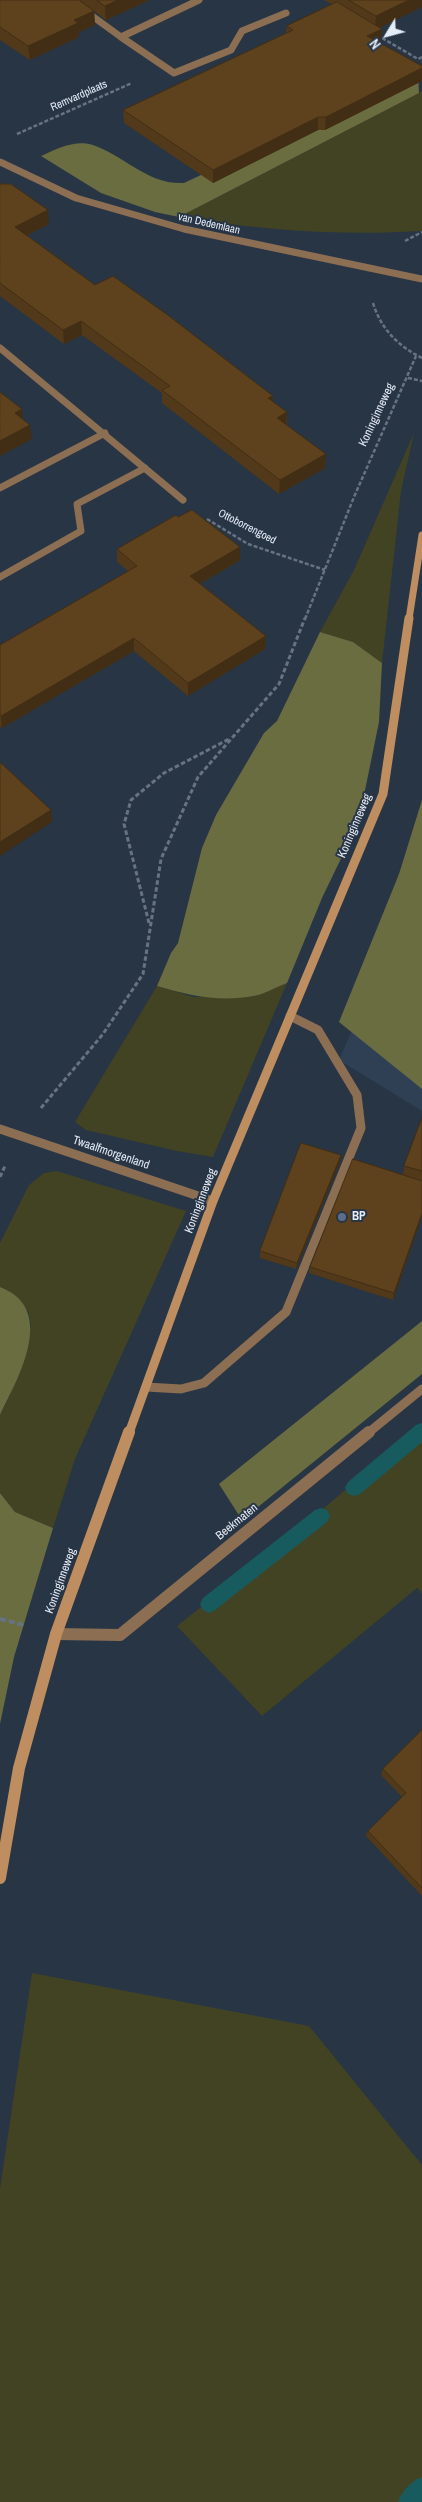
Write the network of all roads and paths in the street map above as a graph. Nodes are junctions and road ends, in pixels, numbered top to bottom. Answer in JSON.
{"nodes":[{"id":1,"x":70,"y":0,"type":"edge"},
{"id":2,"x":199,"y":0,"type":"edge"},
{"id":3,"x":286,"y":12,"type":"dead end"},
{"id":4,"x":375,"y":33,"type":"edge"},
{"id":5,"x":121,"y":37,"type":"junction"},
{"id":6,"x":422,"y":58,"type":"edge"},
{"id":7,"x":166,"y":68,"type":"junction"},
{"id":8,"x":12,"y":136,"type":"dead end"},
{"id":9,"x":0,"y":162,"type":"edge"},
{"id":10,"x":422,"y":279,"type":"edge"},
{"id":11,"x":0,"y":348,"type":"edge"},
{"id":12,"x":416,"y":356,"type":"dead end"},
{"id":13,"x":408,"y":378,"type":"junction"},
{"id":14,"x":422,"y":381,"type":"edge"},
{"id":15,"x":106,"y":433,"type":"junction"},
{"id":16,"x":145,"y":468,"type":"junction"},
{"id":17,"x":0,"y":488,"type":"edge"},
{"id":18,"x":183,"y":500,"type":"joint"},
{"id":19,"x":422,"y":535,"type":"edge"},
{"id":20,"x":325,"y":570,"type":"junction"},
{"id":21,"x":0,"y":577,"type":"edge"},
{"id":22,"x":232,"y":738,"type":"junction"},
{"id":23,"x":149,"y":926,"type":"junction"},
{"id":24,"x":290,"y":1016,"type":"junction"},
{"id":25,"x":0,"y":1129,"type":"edge"},
{"id":26,"x":19,"y":1136,"type":"junction"},
{"id":27,"x":213,"y":1202,"type":"junction"},
{"id":28,"x":146,"y":1387,"type":"junction"},
{"id":29,"x":422,"y":1390,"type":"edge"},
{"id":30,"x":56,"y":1634,"type":"junction"},
{"id":31,"x":0,"y":1878,"type":"edge"}],
"edges":[{"from":1,"to":5,"type":"street"},
{"from":2,"to":5,"type":"street"},
{"from":3,"to":7,"type":"street"},
{"from":4,"to":6,"type":"path"},
{"from":5,"to":7,"type":"street"},
{"from":7,"to":8,"type":"path","name":"Remvardplaats"},
{"from":9,"to":10,"type":"street","name":"van Dedemlaan"},
{"from":11,"to":15,"type":"street"},
{"from":12,"to":13,"type":"path","name":"Koninginneweg"},
{"from":13,"to":14,"type":"path"},
{"from":13,"to":20,"type":"path","name":"Koninginneweg"},
{"from":15,"to":16,"type":"street"},
{"from":15,"to":17,"type":"street"},
{"from":16,"to":18,"type":"street"},
{"from":16,"to":21,"type":"street"},
{"from":18,"to":20,"type":"path","name":"Ottoborrengoed"},
{"from":19,"to":24,"type":"main road","name":"Koninginneweg"},
{"from":20,"to":22,"type":"path","name":"Koninginneweg"},
{"from":22,"to":23,"type":"path","name":"Koninginneweg"},
{"from":22,"to":23,"type":"path"},
{"from":23,"to":26,"type":"path","name":"Koninginneweg"},
{"from":24,"to":27,"type":"main road","name":"Koninginneweg"},
{"from":24,"to":28,"type":"street"},
{"from":25,"to":26,"type":"street","name":"Twaalfmorgenland"},
{"from":26,"to":27,"type":"street","name":"Twaalfmorgenland"},
{"from":27,"to":28,"type":"main road","name":"Koninginneweg"},
{"from":28,"to":30,"type":"main road","name":"Koninginneweg"},
{"from":29,"to":30,"type":"street","name":"Beekmaten"},
{"from":30,"to":31,"type":"main road","name":"Koninginneweg"}]}
